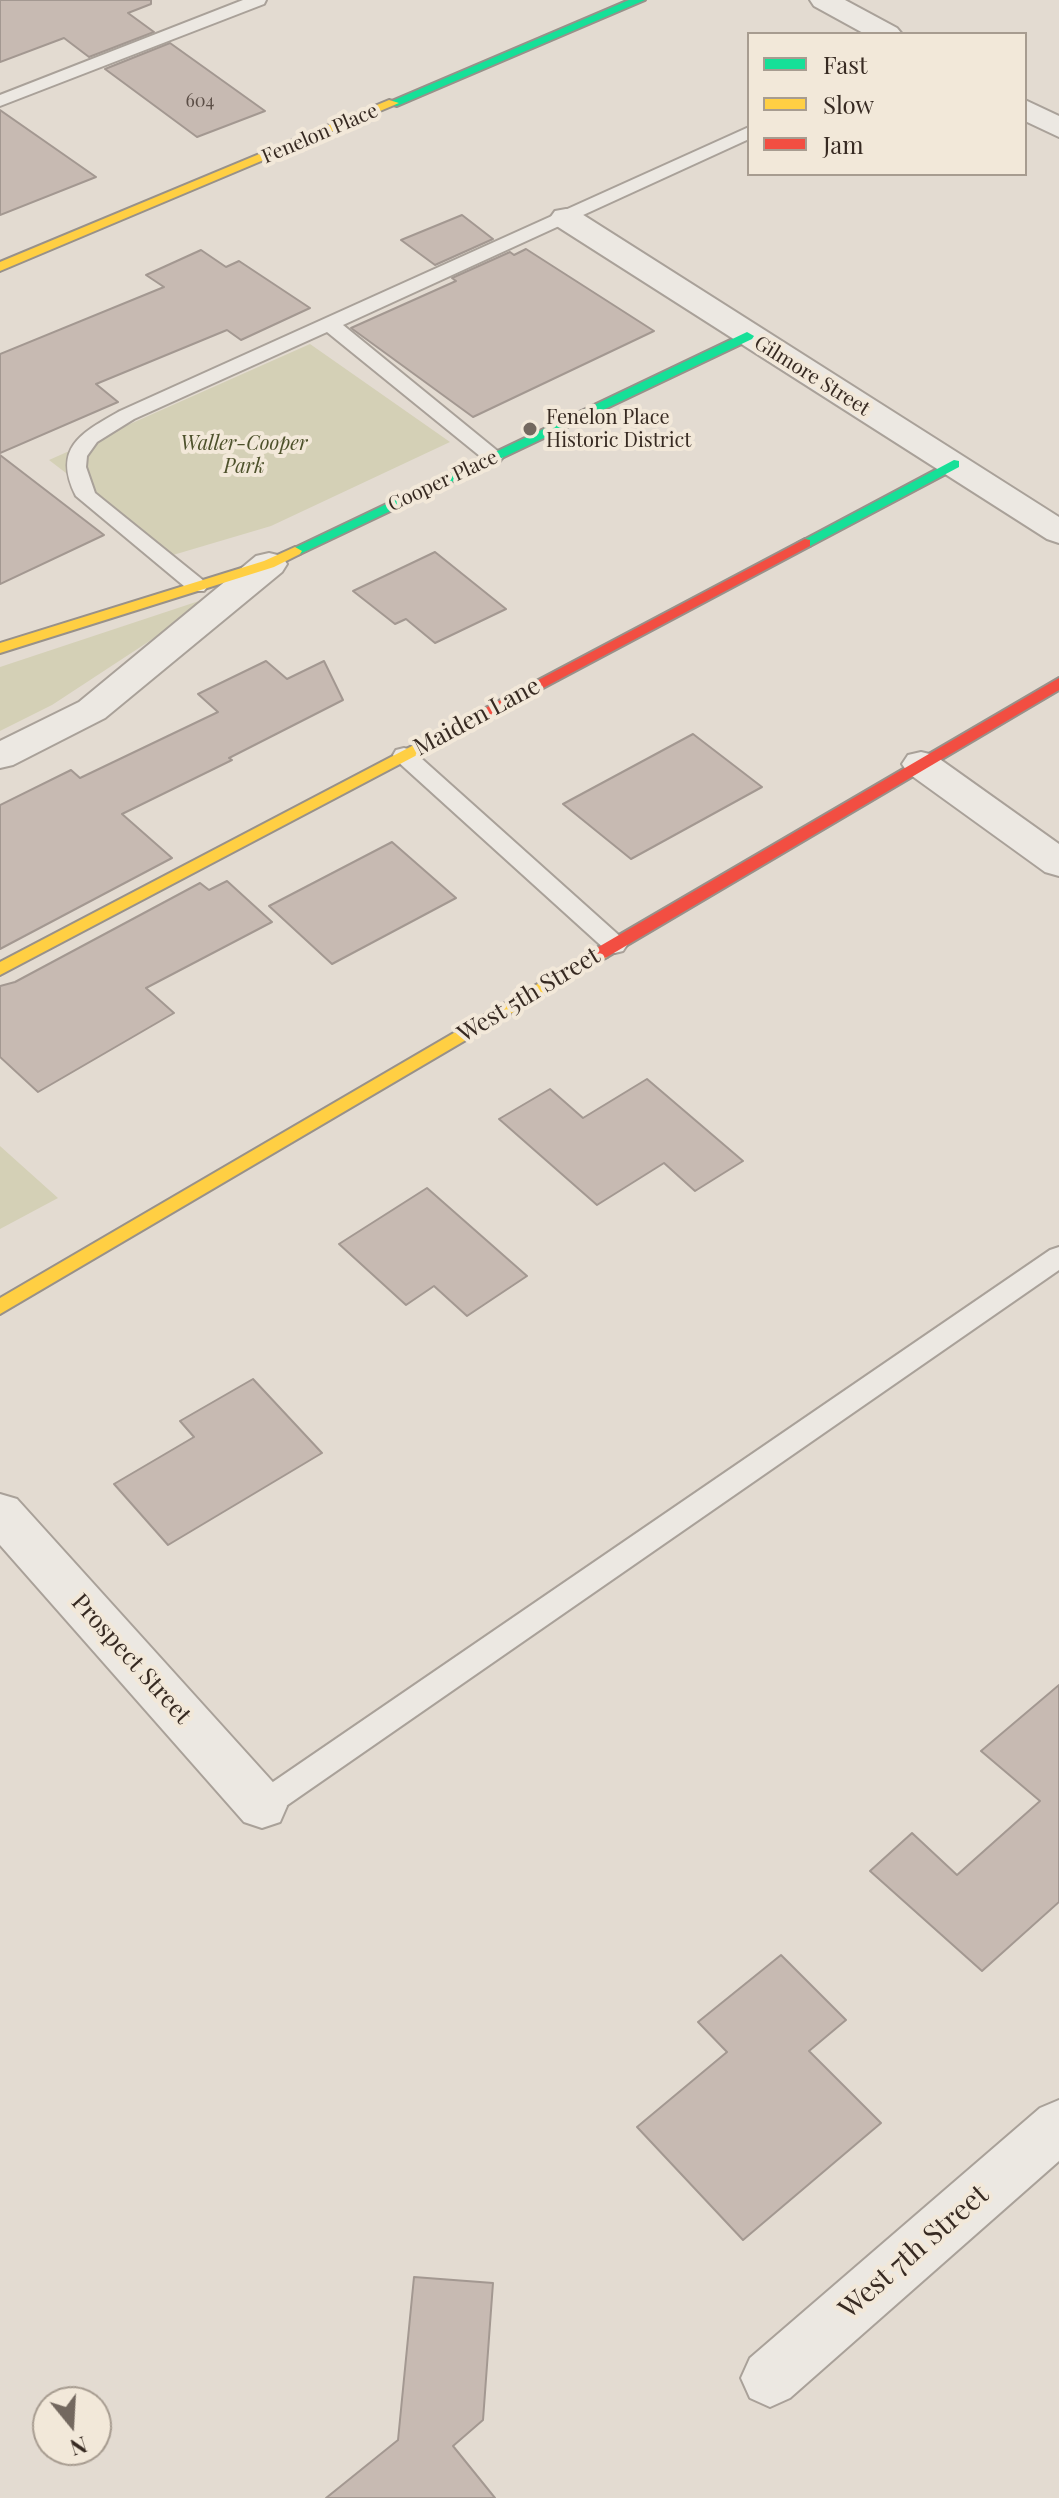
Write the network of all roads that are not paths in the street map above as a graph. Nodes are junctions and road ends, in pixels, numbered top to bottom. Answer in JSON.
{"nodes":[{"id":1,"x":258,"y":0,"type":"edge"},
{"id":2,"x":639,"y":0,"type":"edge"},
{"id":3,"x":824,"y":0,"type":"edge"},
{"id":4,"x":883,"y":32,"type":"edge"},
{"id":5,"x":0,"y":101,"type":"edge"},
{"id":6,"x":1027,"y":110,"type":"edge"},
{"id":7,"x":1059,"y":128,"type":"edge"},
{"id":8,"x":747,"y":133,"type":"edge"},
{"id":9,"x":566,"y":218,"type":"junction"},
{"id":10,"x":0,"y":267,"type":"edge"},
{"id":11,"x":329,"y":324,"type":"junction"},
{"id":12,"x":747,"y":336,"type":"junction"},
{"id":13,"x":493,"y":457,"type":"junction"},
{"id":14,"x":954,"y":464,"type":"junction"},
{"id":15,"x":1059,"y":532,"type":"edge"},
{"id":16,"x":269,"y":564,"type":"junction"},
{"id":17,"x":197,"y":586,"type":"junction"},
{"id":18,"x":0,"y":648,"type":"edge"},
{"id":19,"x":1059,"y":683,"type":"edge"},
{"id":20,"x":404,"y":755,"type":"junction"},
{"id":21,"x":0,"y":756,"type":"edge"},
{"id":22,"x":921,"y":764,"type":"junction"},
{"id":23,"x":1059,"y":863,"type":"edge"},
{"id":24,"x":615,"y":945,"type":"junction"},
{"id":25,"x":0,"y":969,"type":"edge"},
{"id":26,"x":1059,"y":1257,"type":"edge"},
{"id":27,"x":0,"y":1307,"type":"edge"},
{"id":28,"x":0,"y":1513,"type":"edge"},
{"id":29,"x":262,"y":1806,"type":"joint"},
{"id":30,"x":1059,"y":2126,"type":"edge"},
{"id":31,"x":770,"y":2378,"type":"dead end"}],
"edges":[{"from":1,"to":5,"type":"lane"},
{"from":2,"to":10,"type":"street","name":"Fenelon Place"},
{"from":3,"to":4,"type":"street"},
{"from":6,"to":7,"type":"street"},
{"from":8,"to":9,"type":"lane"},
{"from":9,"to":11,"type":"lane"},
{"from":9,"to":12,"type":"street","name":"Gilmore Street"},
{"from":11,"to":13,"type":"lane"},
{"from":11,"to":17,"type":"lane"},
{"from":12,"to":13,"type":"street","name":"Cooper Place"},
{"from":12,"to":14,"type":"street","name":"Gilmore Street"},
{"from":13,"to":16,"type":"street","name":"Cooper Place"},
{"from":14,"to":15,"type":"street","name":"Gilmore Street"},
{"from":14,"to":20,"type":"street","name":"Maiden Lane"},
{"from":16,"to":17,"type":"street","name":"Cooper Place"},
{"from":16,"to":21,"type":"street","name":"Cooper Place"},
{"from":17,"to":18,"type":"street","name":"Cooper Place"},
{"from":19,"to":22,"type":"street","name":"West 5th Street"},
{"from":20,"to":24,"type":"lane"},
{"from":20,"to":25,"type":"street","name":"Maiden Lane"},
{"from":22,"to":23,"type":"street"},
{"from":22,"to":24,"type":"street","name":"West 5th Street"},
{"from":24,"to":27,"type":"street","name":"West 5th Street"},
{"from":26,"to":29,"type":"lane"},
{"from":28,"to":29,"type":"street","name":"Prospect Street"},
{"from":30,"to":31,"type":"street","name":"West 7th Street"}]}
